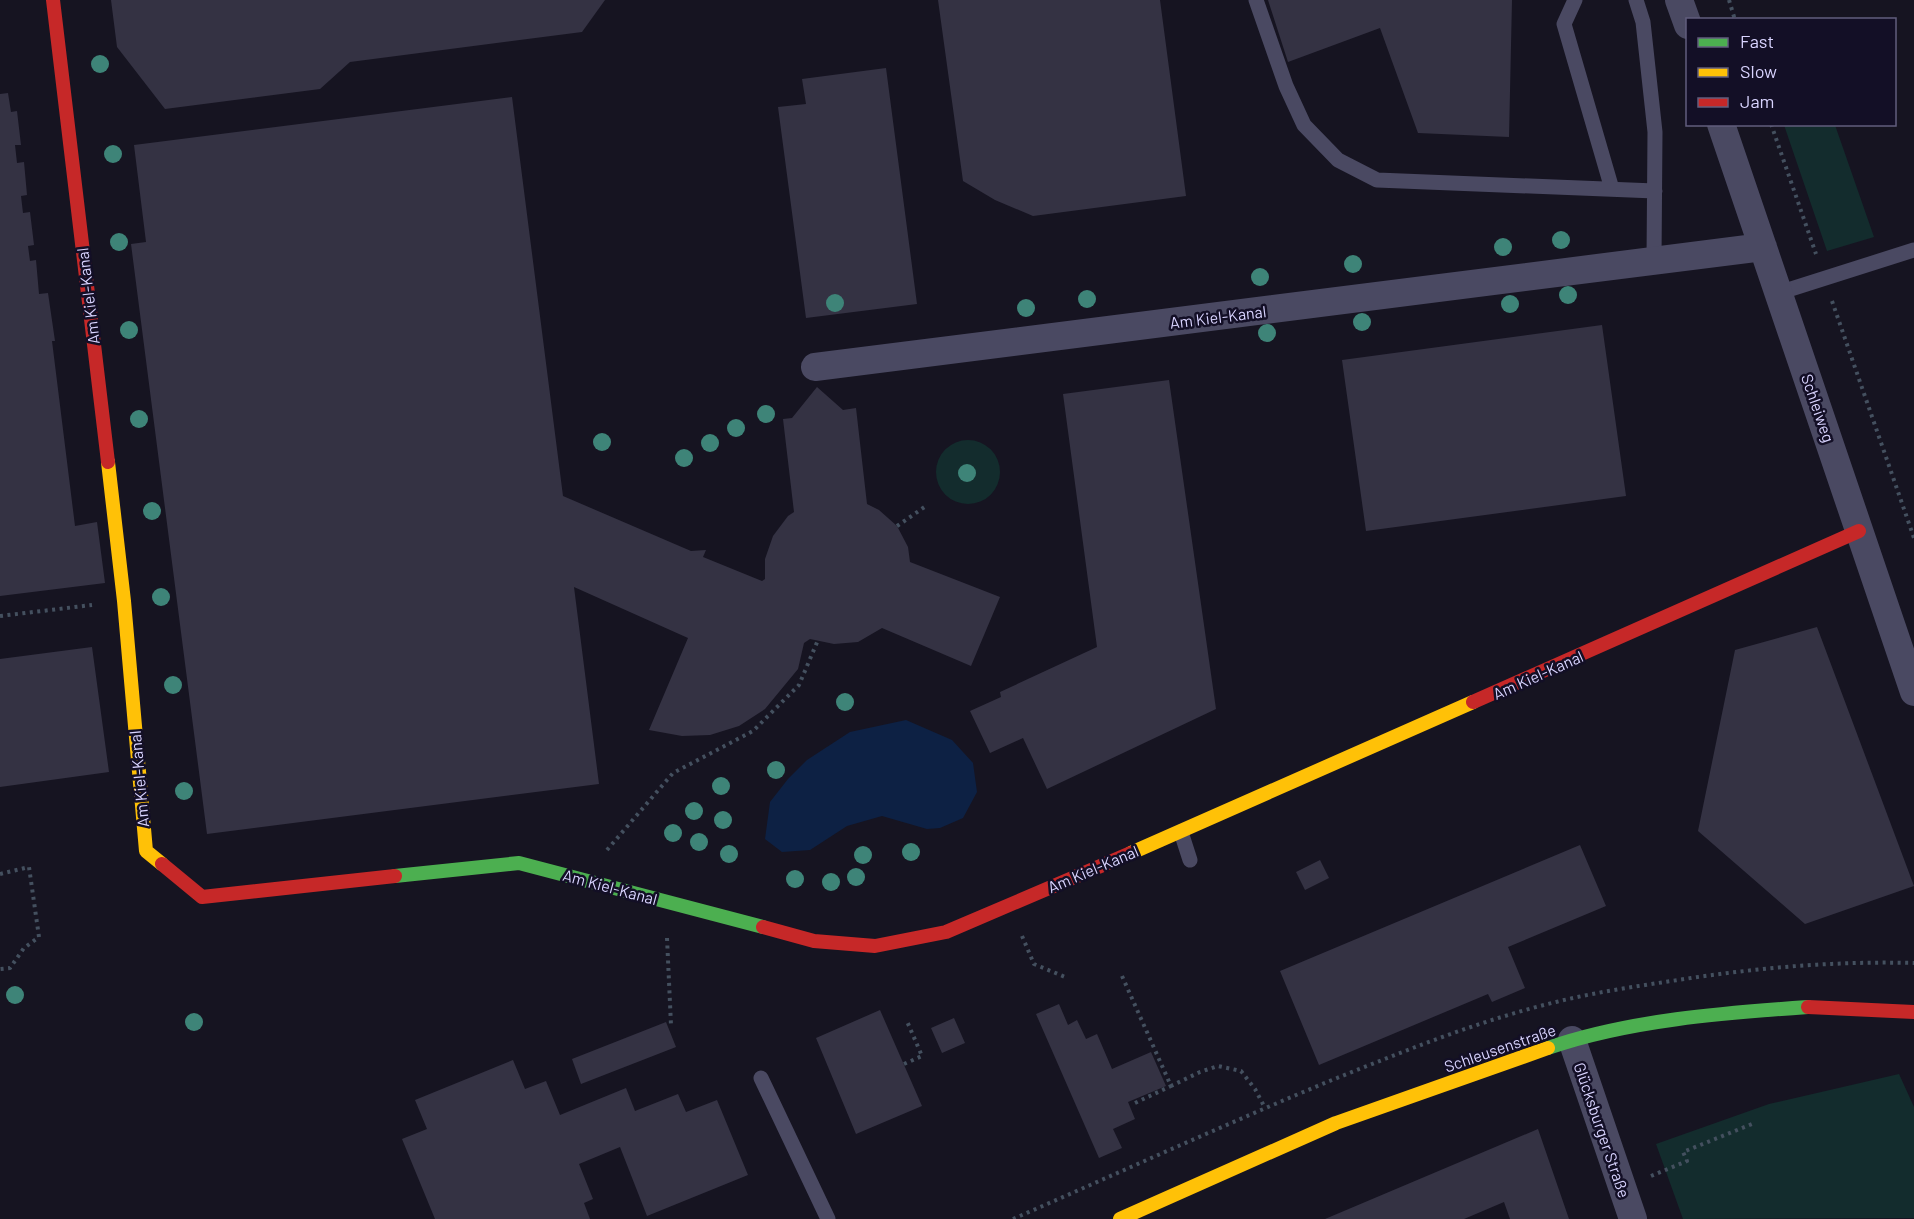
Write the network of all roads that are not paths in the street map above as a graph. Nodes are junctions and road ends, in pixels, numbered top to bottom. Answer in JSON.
{"nodes":[{"id":1,"x":53,"y":0,"type":"edge"},
{"id":2,"x":1256,"y":0,"type":"edge"},
{"id":3,"x":1575,"y":0,"type":"edge"},
{"id":4,"x":1636,"y":0,"type":"edge"},
{"id":5,"x":1679,"y":0,"type":"edge"},
{"id":6,"x":1686,"y":19,"type":"edge"},
{"id":7,"x":1722,"y":126,"type":"edge"},
{"id":8,"x":1612,"y":189,"type":"junction"},
{"id":9,"x":1654,"y":191,"type":"junction"},
{"id":10,"x":1763,"y":248,"type":"junction"},
{"id":11,"x":1914,"y":250,"type":"edge"},
{"id":12,"x":1654,"y":261,"type":"junction"},
{"id":13,"x":1778,"y":293,"type":"junction"},
{"id":14,"x":815,"y":367,"type":"dead end"},
{"id":15,"x":1859,"y":531,"type":"junction"},
{"id":16,"x":1914,"y":692,"type":"edge"},
{"id":17,"x":1181,"y":832,"type":"junction"},
{"id":18,"x":1191,"y":860,"type":"dead end"},
{"id":19,"x":1914,"y":1012,"type":"edge"},
{"id":20,"x":1572,"y":1040,"type":"junction"},
{"id":21,"x":761,"y":1078,"type":"dead end"},
{"id":22,"x":828,"y":1219,"type":"edge"},
{"id":23,"x":1120,"y":1219,"type":"edge"},
{"id":24,"x":1633,"y":1219,"type":"edge"}],
"edges":[{"from":1,"to":17,"type":"street","name":"Am Kiel-Kanal"},
{"from":2,"to":8,"type":"lane"},
{"from":3,"to":8,"type":"lane"},
{"from":4,"to":9,"type":"lane"},
{"from":5,"to":6,"type":"street"},
{"from":7,"to":10,"type":"street","name":"Schleiweg"},
{"from":8,"to":9,"type":"lane"},
{"from":9,"to":12,"type":"lane"},
{"from":10,"to":12,"type":"street","name":"Am Kiel-Kanal"},
{"from":10,"to":13,"type":"street","name":"Schleiweg"},
{"from":11,"to":13,"type":"lane"},
{"from":12,"to":14,"type":"street","name":"Am Kiel-Kanal"},
{"from":13,"to":15,"type":"street","name":"Schleiweg"},
{"from":15,"to":16,"type":"street","name":"Schleiweg"},
{"from":15,"to":17,"type":"street","name":"Am Kiel-Kanal"},
{"from":17,"to":18,"type":"lane"},
{"from":19,"to":20,"type":"street","name":"Schleusenstraße"},
{"from":20,"to":23,"type":"street","name":"Schleusenstraße"},
{"from":20,"to":24,"type":"street","name":"Glücksburger Straße"},
{"from":21,"to":22,"type":"lane"}]}
